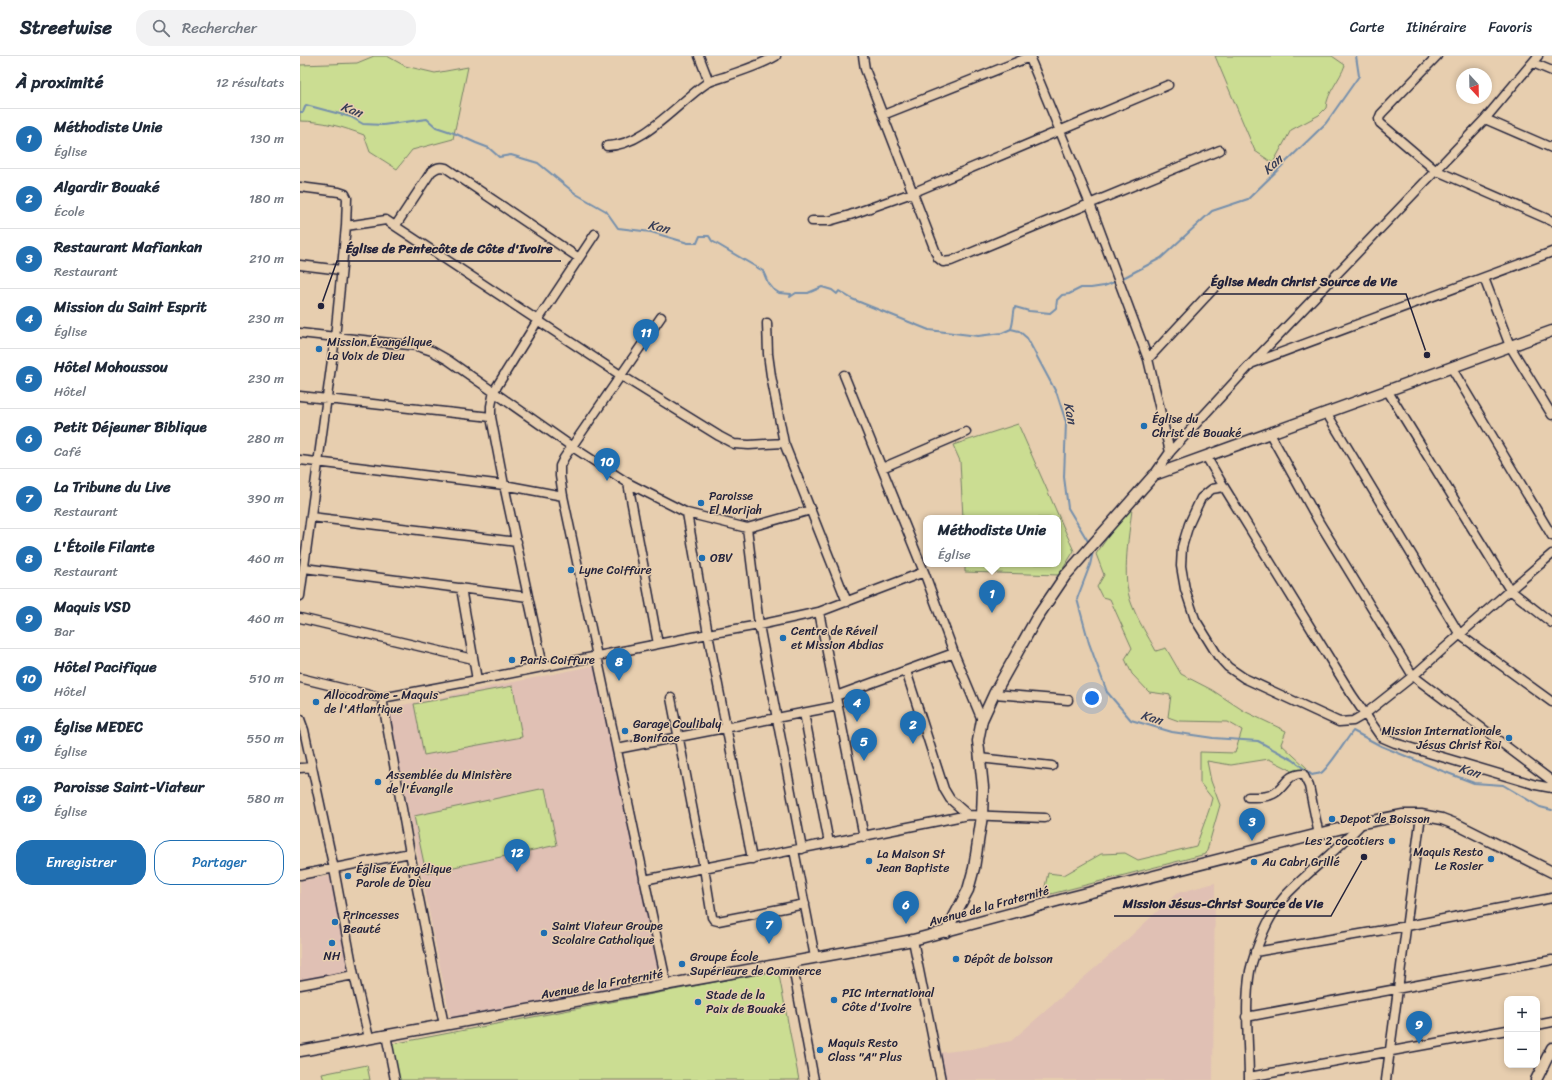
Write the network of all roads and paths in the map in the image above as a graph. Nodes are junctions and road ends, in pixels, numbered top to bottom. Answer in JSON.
{"nodes":[{"id":1,"x":699,"y":56,"type":"edge"},
{"id":2,"x":776,"y":56,"type":"edge"},
{"id":3,"x":863,"y":56,"type":"edge"},
{"id":4,"x":1030,"y":56,"type":"edge"},
{"id":5,"x":1437,"y":56,"type":"edge"},
{"id":6,"x":1535,"y":59,"type":"edge"},
{"id":7,"x":1552,"y":71,"type":"edge"},
{"id":8,"x":709,"y":82,"type":"junction"},
{"id":9,"x":1168,"y":84,"type":"dead end"},
{"id":10,"x":883,"y":115,"type":"junction"},
{"id":11,"x":1485,"y":119,"type":"junction"},
{"id":12,"x":1060,"y":130,"type":"junction"},
{"id":13,"x":607,"y":146,"type":"dead end"},
{"id":14,"x":1552,"y":148,"type":"edge"},
{"id":15,"x":1220,"y":150,"type":"dead end"},
{"id":16,"x":1435,"y":170,"type":"junction"},
{"id":17,"x":300,"y":187,"type":"edge"},
{"id":18,"x":912,"y":193,"type":"junction"},
{"id":19,"x":1090,"y":204,"type":"junction"},
{"id":20,"x":812,"y":221,"type":"dead end"},
{"id":21,"x":1552,"y":221,"type":"edge"},
{"id":22,"x":396,"y":225,"type":"junction"},
{"id":23,"x":346,"y":226,"type":"junction"},
{"id":24,"x":595,"y":234,"type":"dead end"},
{"id":25,"x":1552,"y":252,"type":"edge"},
{"id":26,"x":579,"y":258,"type":"junction"},
{"id":27,"x":300,"y":265,"type":"edge"},
{"id":28,"x":341,"y":270,"type":"junction"},
{"id":29,"x":1484,"y":278,"type":"junction"},
{"id":30,"x":1216,"y":286,"type":"dead end"},
{"id":31,"x":661,"y":317,"type":"dead end"},
{"id":32,"x":538,"y":320,"type":"junction"},
{"id":33,"x":767,"y":322,"type":"dead end"},
{"id":34,"x":1552,"y":331,"type":"edge"},
{"id":35,"x":300,"y":333,"type":"edge"},
{"id":36,"x":335,"y":338,"type":"junction"},
{"id":37,"x":1510,"y":346,"type":"junction"},
{"id":38,"x":1148,"y":358,"type":"junction"},
{"id":39,"x":1250,"y":365,"type":"junction"},
{"id":40,"x":1451,"y":367,"type":"junction"},
{"id":41,"x":844,"y":375,"type":"dead end"},
{"id":42,"x":622,"y":376,"type":"junction"},
{"id":43,"x":1387,"y":390,"type":"junction"},
{"id":44,"x":494,"y":391,"type":"junction"},
{"id":45,"x":300,"y":396,"type":"edge"},
{"id":46,"x":327,"y":399,"type":"junction"},
{"id":47,"x":1326,"y":412,"type":"junction"},
{"id":48,"x":1552,"y":415,"type":"edge"},
{"id":49,"x":491,"y":417,"type":"junction"},
{"id":50,"x":966,"y":432,"type":"dead end"},
{"id":51,"x":1269,"y":432,"type":"junction"},
{"id":52,"x":784,"y":443,"type":"junction"},
{"id":53,"x":571,"y":446,"type":"junction"},
{"id":54,"x":1170,"y":452,"type":"junction"},
{"id":55,"x":1206,"y":456,"type":"junction"},
{"id":56,"x":300,"y":460,"type":"edge"},
{"id":57,"x":318,"y":463,"type":"junction"},
{"id":58,"x":882,"y":468,"type":"junction"},
{"id":59,"x":1154,"y":475,"type":"junction"},
{"id":60,"x":628,"y":483,"type":"junction"},
{"id":61,"x":504,"y":485,"type":"junction"},
{"id":62,"x":1224,"y":487,"type":"junction"},
{"id":63,"x":563,"y":496,"type":"junction"},
{"id":64,"x":811,"y":510,"type":"junction"},
{"id":65,"x":687,"y":513,"type":"junction"},
{"id":66,"x":311,"y":517,"type":"junction"},
{"id":67,"x":747,"y":528,"type":"junction"},
{"id":68,"x":1552,"y":536,"type":"edge"},
{"id":69,"x":517,"y":542,"type":"junction"},
{"id":70,"x":1552,"y":554,"type":"edge"},
{"id":71,"x":304,"y":568,"type":"junction"},
{"id":72,"x":924,"y":572,"type":"junction"},
{"id":73,"x":461,"y":588,"type":"junction"},
{"id":74,"x":1510,"y":590,"type":"junction"},
{"id":75,"x":300,"y":596,"type":"edge"},
{"id":76,"x":528,"y":597,"type":"junction"},
{"id":77,"x":847,"y":602,"type":"junction"},
{"id":78,"x":819,"y":612,"type":"junction"},
{"id":79,"x":300,"y":618,"type":"edge"},
{"id":80,"x":1552,"y":623,"type":"edge"},
{"id":81,"x":759,"y":625,"type":"junction"},
{"id":82,"x":708,"y":634,"type":"junction"},
{"id":83,"x":1460,"y":635,"type":"junction"},
{"id":84,"x":658,"y":644,"type":"junction"},
{"id":85,"x":954,"y":653,"type":"junction"},
{"id":86,"x":596,"y":656,"type":"junction"},
{"id":87,"x":473,"y":659,"type":"junction"},
{"id":88,"x":542,"y":666,"type":"junction"},
{"id":89,"x":906,"y":670,"type":"junction"},
{"id":90,"x":1413,"y":676,"type":"junction"},
{"id":91,"x":300,"y":678,"type":"edge"},
{"id":92,"x":477,"y":680,"type":"junction"},
{"id":93,"x":994,"y":694,"type":"junction"},
{"id":94,"x":836,"y":696,"type":"junction"},
{"id":95,"x":382,"y":698,"type":"junction"},
{"id":96,"x":671,"y":698,"type":"dead end"},
{"id":97,"x":1068,"y":700,"type":"dead end"},
{"id":98,"x":1552,"y":702,"type":"edge"},
{"id":99,"x":838,"y":706,"type":"junction"},
{"id":100,"x":804,"y":712,"type":"junction"},
{"id":101,"x":1365,"y":714,"type":"junction"},
{"id":102,"x":776,"y":718,"type":"junction"},
{"id":103,"x":300,"y":719,"type":"edge"},
{"id":104,"x":982,"y":720,"type":"junction"},
{"id":105,"x":726,"y":728,"type":"junction"},
{"id":106,"x":679,"y":736,"type":"junction"},
{"id":107,"x":617,"y":749,"type":"junction"},
{"id":108,"x":979,"y":758,"type":"junction"},
{"id":109,"x":1052,"y":766,"type":"dead end"},
{"id":110,"x":312,"y":767,"type":"junction"},
{"id":111,"x":300,"y":768,"type":"edge"},
{"id":112,"x":1552,"y":781,"type":"edge"},
{"id":113,"x":1552,"y":788,"type":"edge"},
{"id":114,"x":1248,"y":797,"type":"dead end"},
{"id":115,"x":968,"y":815,"type":"junction"},
{"id":116,"x":1421,"y":815,"type":"junction"},
{"id":117,"x":982,"y":816,"type":"junction"},
{"id":118,"x":1045,"y":818,"type":"dead end"},
{"id":119,"x":1362,"y":824,"type":"junction"},
{"id":120,"x":1319,"y":834,"type":"junction"},
{"id":121,"x":864,"y":836,"type":"junction"},
{"id":122,"x":829,"y":843,"type":"junction"},
{"id":123,"x":798,"y":850,"type":"junction"},
{"id":124,"x":410,"y":853,"type":"junction"},
{"id":125,"x":752,"y":859,"type":"junction"},
{"id":126,"x":704,"y":868,"type":"junction"},
{"id":127,"x":334,"y":869,"type":"junction"},
{"id":128,"x":1552,"y":872,"type":"edge"},
{"id":129,"x":300,"y":875,"type":"edge"},
{"id":130,"x":644,"y":880,"type":"junction"},
{"id":131,"x":1552,"y":898,"type":"edge"},
{"id":132,"x":805,"y":904,"type":"junction"},
{"id":133,"x":1407,"y":926,"type":"junction"},
{"id":134,"x":946,"y":932,"type":"junction"},
{"id":135,"x":913,"y":940,"type":"junction"},
{"id":136,"x":1255,"y":952,"type":"junction"},
{"id":137,"x":815,"y":957,"type":"junction"},
{"id":138,"x":1552,"y":960,"type":"edge"},
{"id":139,"x":792,"y":962,"type":"junction"},
{"id":140,"x":354,"y":975,"type":"junction"},
{"id":141,"x":300,"y":985,"type":"edge"},
{"id":142,"x":667,"y":986,"type":"junction"},
{"id":143,"x":1398,"y":988,"type":"junction"},
{"id":144,"x":1246,"y":1017,"type":"junction"},
{"id":145,"x":1552,"y":1022,"type":"edge"},
{"id":146,"x":1540,"y":1024,"type":"edge"},
{"id":147,"x":444,"y":1025,"type":"junction"},
{"id":148,"x":1504,"y":1031,"type":"edge"},
{"id":149,"x":386,"y":1035,"type":"junction"},
{"id":150,"x":369,"y":1038,"type":"junction"},
{"id":151,"x":1552,"y":1048,"type":"edge"},
{"id":152,"x":300,"y":1051,"type":"edge"},
{"id":153,"x":1390,"y":1052,"type":"junction"},
{"id":154,"x":1249,"y":1079,"type":"edge"},
{"id":155,"x":395,"y":1080,"type":"edge"},
{"id":156,"x":814,"y":1080,"type":"edge"},
{"id":157,"x":941,"y":1080,"type":"edge"},
{"id":158,"x":1386,"y":1080,"type":"edge"},
{"id":159,"x":1536,"y":1080,"type":"edge"}],
"edges":[{"from":1,"to":8,"type":"street"},
{"from":2,"to":8,"type":"street"},
{"from":3,"to":10,"type":"street"},
{"from":4,"to":10,"type":"street"},
{"from":4,"to":12,"type":"street"},
{"from":5,"to":16,"type":"street"},
{"from":6,"to":7,"type":"street"},
{"from":6,"to":11,"type":"street"},
{"from":8,"to":13,"type":"street"},
{"from":9,"to":12,"type":"street"},
{"from":10,"to":18,"type":"street"},
{"from":11,"to":14,"type":"street"},
{"from":11,"to":16,"type":"street"},
{"from":12,"to":18,"type":"street"},
{"from":12,"to":19,"type":"street"},
{"from":15,"to":19,"type":"street"},
{"from":16,"to":21,"type":"street"},
{"from":16,"to":39,"type":"street"},
{"from":17,"to":23,"type":"street"},
{"from":18,"to":19,"type":"street"},
{"from":18,"to":20,"type":"street"},
{"from":19,"to":38,"type":"street"},
{"from":22,"to":23,"type":"street"},
{"from":22,"to":26,"type":"street"},
{"from":22,"to":32,"type":"street"},
{"from":23,"to":28,"type":"street"},
{"from":24,"to":26,"type":"street"},
{"from":25,"to":29,"type":"street"},
{"from":26,"to":32,"type":"street"},
{"from":27,"to":28,"type":"street"},
{"from":28,"to":36,"type":"street"},
{"from":29,"to":37,"type":"street"},
{"from":29,"to":39,"type":"street"},
{"from":30,"to":38,"type":"street"},
{"from":31,"to":42,"type":"street"},
{"from":32,"to":42,"type":"street"},
{"from":32,"to":44,"type":"street"},
{"from":33,"to":52,"type":"street"},
{"from":34,"to":37,"type":"street"},
{"from":35,"to":36,"type":"street"},
{"from":36,"to":44,"type":"street"},
{"from":36,"to":46,"type":"street"},
{"from":37,"to":40,"type":"street"},
{"from":37,"to":48,"type":"street"},
{"from":38,"to":54,"type":"street"},
{"from":39,"to":54,"type":"street"},
{"from":40,"to":43,"type":"street"},
{"from":40,"to":68,"type":"street"},
{"from":41,"to":58,"type":"street"},
{"from":42,"to":52,"type":"street"},
{"from":42,"to":53,"type":"street"},
{"from":43,"to":47,"type":"street"},
{"from":43,"to":74,"type":"street"},
{"from":44,"to":49,"type":"street"},
{"from":44,"to":53,"type":"street"},
{"from":45,"to":46,"type":"street"},
{"from":46,"to":49,"type":"street"},
{"from":46,"to":57,"type":"street"},
{"from":47,"to":51,"type":"street"},
{"from":47,"to":83,"type":"street"},
{"from":49,"to":61,"type":"street"},
{"from":50,"to":58,"type":"street"},
{"from":51,"to":55,"type":"street"},
{"from":51,"to":90,"type":"street"},
{"from":52,"to":64,"type":"street"},
{"from":53,"to":60,"type":"street"},
{"from":53,"to":63,"type":"street"},
{"from":54,"to":59,"type":"street"},
{"from":55,"to":59,"type":"street"},
{"from":55,"to":62,"type":"street"},
{"from":56,"to":57,"type":"street"},
{"from":57,"to":61,"type":"street"},
{"from":57,"to":66,"type":"street"},
{"from":58,"to":72,"type":"street"},
{"from":59,"to":93,"type":"street"},
{"from":60,"to":65,"type":"street"},
{"from":60,"to":84,"type":"street"},
{"from":61,"to":63,"type":"street"},
{"from":61,"to":69,"type":"street"},
{"from":62,"to":101,"type":"street"},
{"from":62,"to":101,"type":"street"},
{"from":63,"to":86,"type":"street"},
{"from":64,"to":67,"type":"street"},
{"from":64,"to":77,"type":"street"},
{"from":65,"to":67,"type":"street"},
{"from":65,"to":82,"type":"street"},
{"from":66,"to":69,"type":"street"},
{"from":66,"to":71,"type":"street"},
{"from":67,"to":81,"type":"street"},
{"from":69,"to":76,"type":"street"},
{"from":70,"to":74,"type":"street"},
{"from":71,"to":73,"type":"street"},
{"from":71,"to":75,"type":"street"},
{"from":72,"to":77,"type":"street"},
{"from":72,"to":85,"type":"street"},
{"from":73,"to":76,"type":"street"},
{"from":73,"to":87,"type":"street"},
{"from":74,"to":80,"type":"street"},
{"from":74,"to":83,"type":"street"},
{"from":76,"to":88,"type":"street"},
{"from":77,"to":78,"type":"street"},
{"from":78,"to":81,"type":"street"},
{"from":78,"to":94,"type":"street"},
{"from":79,"to":87,"type":"street"},
{"from":81,"to":82,"type":"street"},
{"from":81,"to":102,"type":"street"},
{"from":82,"to":84,"type":"street"},
{"from":82,"to":105,"type":"street"},
{"from":83,"to":90,"type":"street"},
{"from":83,"to":98,"type":"street"},
{"from":84,"to":86,"type":"street"},
{"from":85,"to":89,"type":"street"},
{"from":85,"to":104,"type":"street"},
{"from":86,"to":88,"type":"street"},
{"from":86,"to":107,"type":"street"},
{"from":87,"to":92,"type":"street"},
{"from":88,"to":92,"type":"street"},
{"from":89,"to":94,"type":"street"},
{"from":89,"to":115,"type":"street"},
{"from":90,"to":101,"type":"street"},
{"from":90,"to":112,"type":"street"},
{"from":91,"to":95,"type":"street"},
{"from":92,"to":95,"type":"street"},
{"from":93,"to":97,"type":"street"},
{"from":93,"to":104,"type":"street"},
{"from":94,"to":99,"type":"street"},
{"from":95,"to":124,"type":"street"},
{"from":96,"to":106,"type":"street"},
{"from":99,"to":100,"type":"street"},
{"from":99,"to":121,"type":"street"},
{"from":100,"to":102,"type":"street"},
{"from":100,"to":122,"type":"street"},
{"from":101,"to":113,"type":"street"},
{"from":102,"to":105,"type":"street"},
{"from":102,"to":123,"type":"street"},
{"from":103,"to":110,"type":"street"},
{"from":104,"to":108,"type":"street"},
{"from":105,"to":106,"type":"street"},
{"from":105,"to":125,"type":"street"},
{"from":106,"to":107,"type":"street"},
{"from":106,"to":126,"type":"street"},
{"from":107,"to":130,"type":"street"},
{"from":108,"to":109,"type":"street"},
{"from":108,"to":117,"type":"street"},
{"from":110,"to":111,"type":"street"},
{"from":110,"to":127,"type":"street"},
{"from":114,"to":120,"type":"street"},
{"from":115,"to":117,"type":"street"},
{"from":115,"to":121,"type":"street"},
{"from":116,"to":119,"type":"street","name":"Avenue de la Fraternité"},
{"from":116,"to":128,"type":"street","name":"Avenue de la Fraternité"},
{"from":116,"to":133,"type":"street"},
{"from":117,"to":118,"type":"street"},
{"from":117,"to":134,"type":"street"},
{"from":119,"to":120,"type":"street","name":"Avenue de la Fraternité"},
{"from":119,"to":136,"type":"street"},
{"from":120,"to":134,"type":"street","name":"Avenue de la Fraternité"},
{"from":121,"to":122,"type":"street"},
{"from":122,"to":123,"type":"street"},
{"from":123,"to":125,"type":"street"},
{"from":123,"to":132,"type":"street"},
{"from":124,"to":127,"type":"street"},
{"from":124,"to":147,"type":"street"},
{"from":125,"to":126,"type":"street"},
{"from":126,"to":130,"type":"street"},
{"from":126,"to":132,"type":"street"},
{"from":127,"to":129,"type":"street"},
{"from":127,"to":140,"type":"street"},
{"from":130,"to":142,"type":"street"},
{"from":131,"to":133,"type":"street"},
{"from":132,"to":137,"type":"street"},
{"from":133,"to":136,"type":"street"},
{"from":133,"to":143,"type":"street"},
{"from":134,"to":135,"type":"street","name":"Avenue de la Fraternité"},
{"from":135,"to":137,"type":"street","name":"Avenue de la Fraternité"},
{"from":135,"to":157,"type":"street"},
{"from":136,"to":144,"type":"street"},
{"from":137,"to":139,"type":"street","name":"Avenue de la Fraternité"},
{"from":138,"to":143,"type":"street"},
{"from":139,"to":142,"type":"street","name":"Avenue de la Fraternité"},
{"from":139,"to":156,"type":"street"},
{"from":140,"to":141,"type":"street"},
{"from":140,"to":150,"type":"street"},
{"from":142,"to":147,"type":"street","name":"Avenue de la Fraternité"},
{"from":143,"to":144,"type":"street"},
{"from":143,"to":153,"type":"street"},
{"from":144,"to":154,"type":"street"},
{"from":145,"to":146,"type":"street"},
{"from":147,"to":149,"type":"street","name":"Avenue de la Fraternité"},
{"from":148,"to":153,"type":"street"},
{"from":149,"to":150,"type":"street","name":"Avenue de la Fraternité"},
{"from":149,"to":155,"type":"street"},
{"from":150,"to":152,"type":"street","name":"Avenue de la Fraternité"},
{"from":151,"to":159,"type":"street"},
{"from":153,"to":154,"type":"street"},
{"from":153,"to":158,"type":"street"}]}
